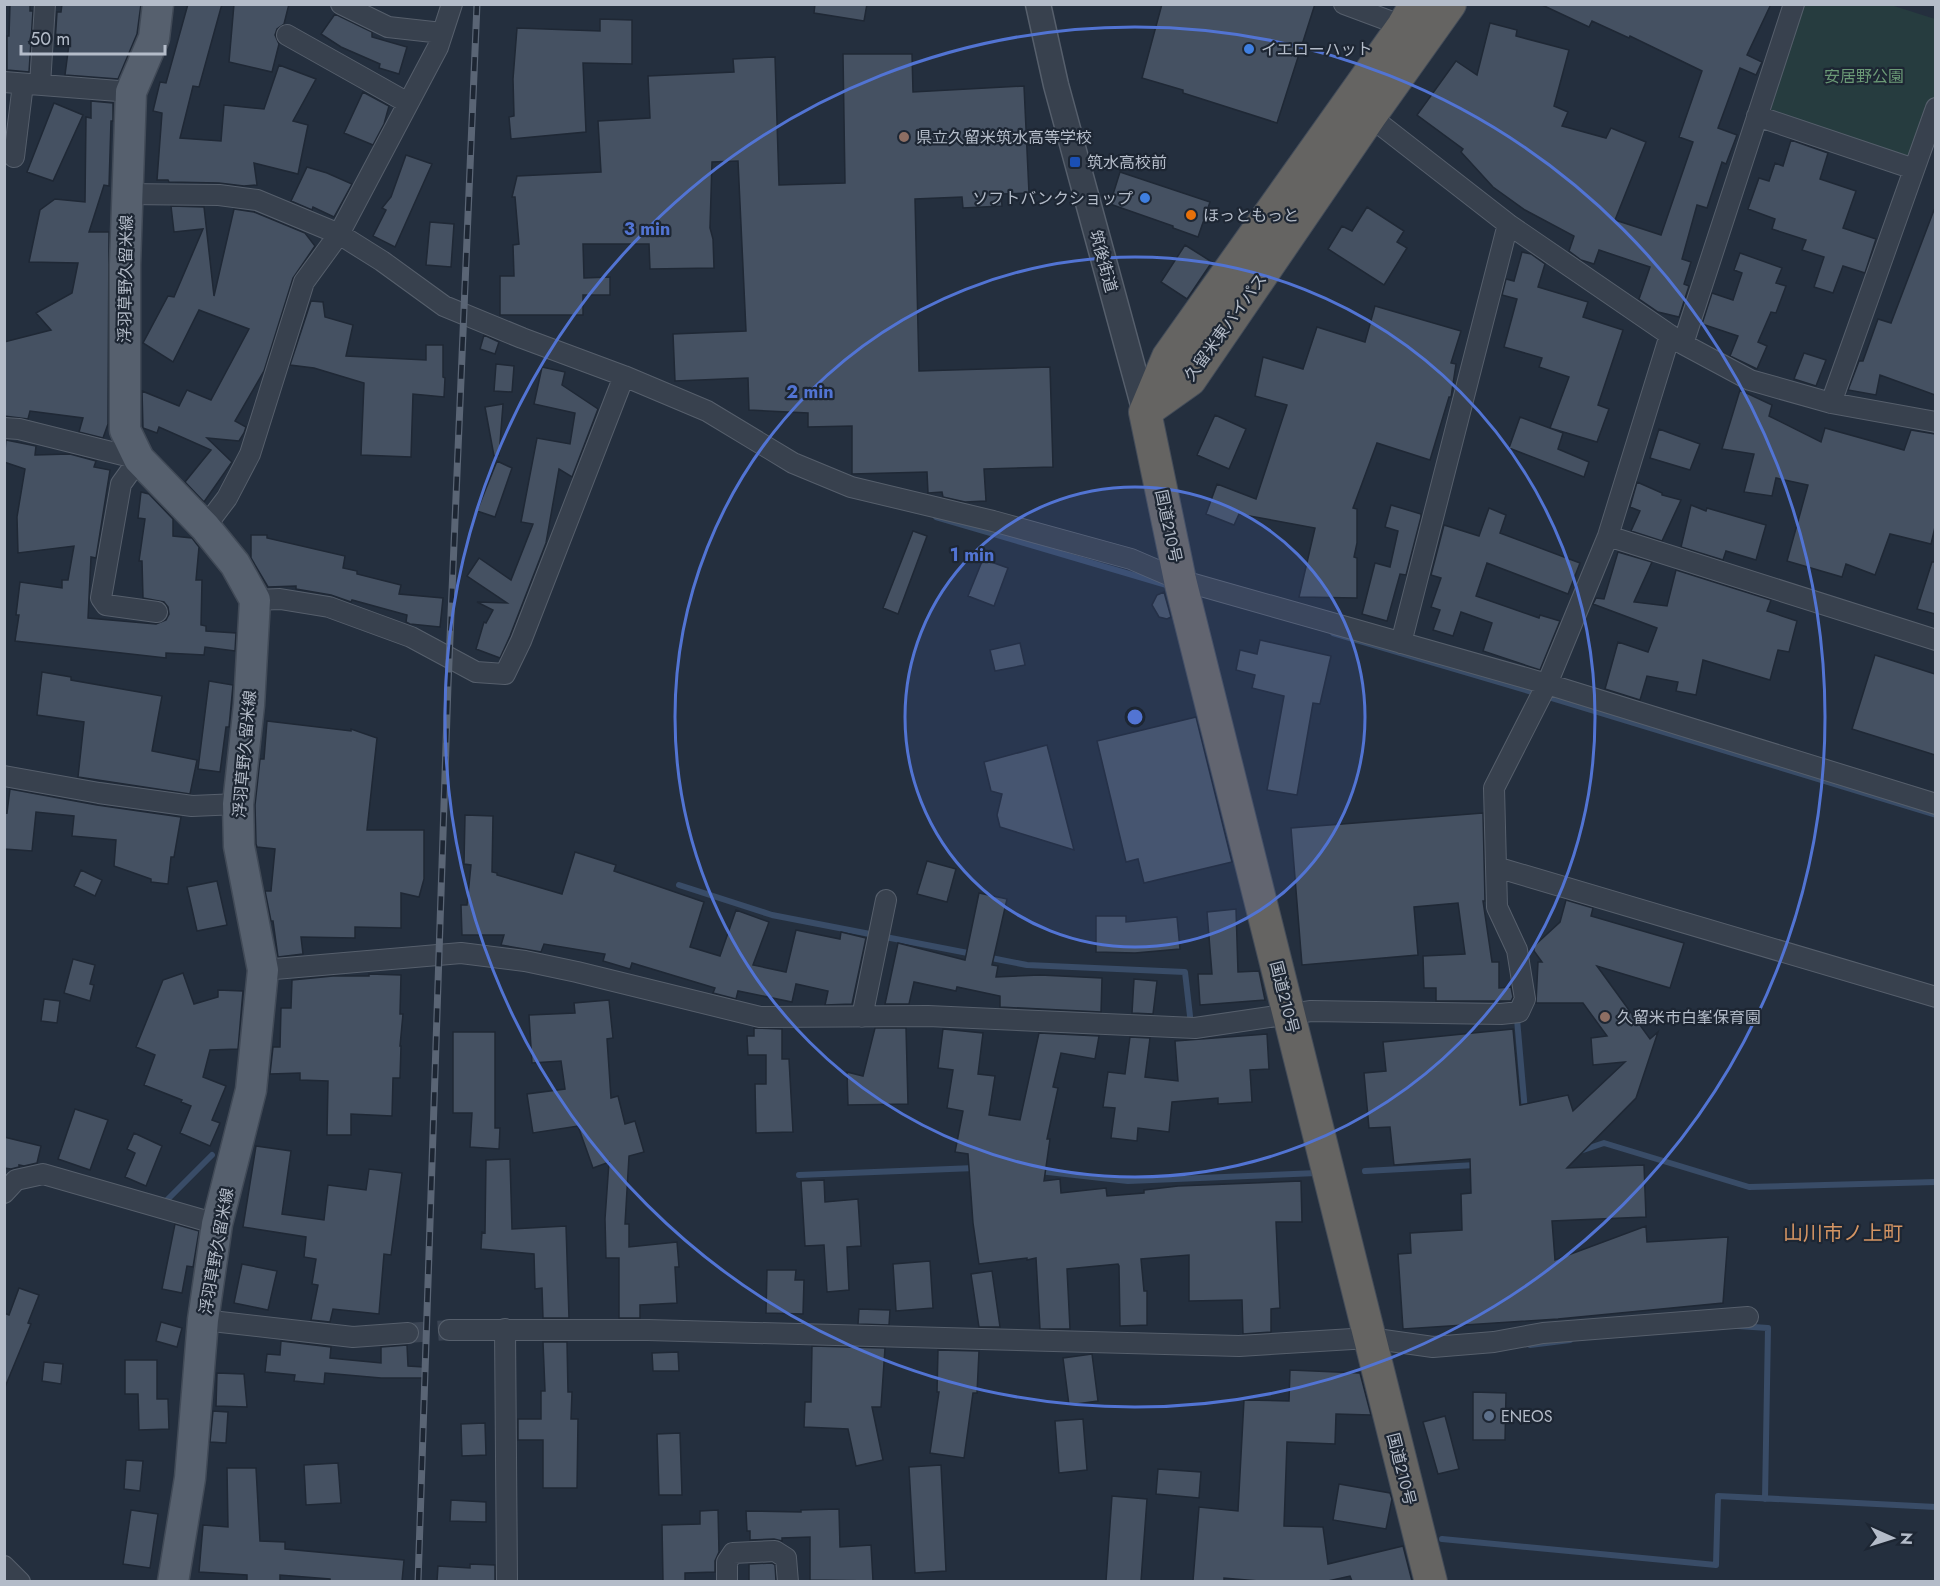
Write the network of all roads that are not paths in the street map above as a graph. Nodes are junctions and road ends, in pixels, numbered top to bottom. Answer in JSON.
{"nodes":[{"id":1,"x":45,"y":4,"type":"edge"},
{"id":2,"x":158,"y":4,"type":"edge"},
{"id":3,"x":341,"y":4,"type":"edge"},
{"id":4,"x":452,"y":4,"type":"edge"},
{"id":5,"x":1038,"y":4,"type":"edge"},
{"id":6,"x":1344,"y":4,"type":"edge"},
{"id":7,"x":1450,"y":4,"type":"edge"},
{"id":8,"x":1794,"y":4,"type":"edge"},
{"id":9,"x":1409,"y":15,"type":"edge"},
{"id":10,"x":442,"y":33,"type":"junction"},
{"id":11,"x":287,"y":35,"type":"dead end"},
{"id":12,"x":22,"y":84,"type":"edge"},
{"id":13,"x":131,"y":92,"type":"junction"},
{"id":14,"x":408,"y":103,"type":"junction"},
{"id":15,"x":1360,"y":108,"type":"junction"},
{"id":16,"x":1935,"y":108,"type":"edge"},
{"id":17,"x":1757,"y":116,"type":"junction"},
{"id":18,"x":14,"y":157,"type":"dead end"},
{"id":19,"x":1914,"y":169,"type":"junction"},
{"id":20,"x":126,"y":194,"type":"junction"},
{"id":21,"x":1508,"y":224,"type":"junction"},
{"id":22,"x":339,"y":234,"type":"junction"},
{"id":23,"x":1677,"y":340,"type":"junction"},
{"id":24,"x":624,"y":375,"type":"junction"},
{"id":25,"x":1831,"y":403,"type":"junction"},
{"id":26,"x":1145,"y":412,"type":"junction"},
{"id":27,"x":1935,"y":422,"type":"edge"},
{"id":28,"x":4,"y":428,"type":"edge"},
{"id":29,"x":139,"y":459,"type":"junction"},
{"id":30,"x":205,"y":527,"type":"junction"},
{"id":31,"x":1608,"y":536,"type":"junction"},
{"id":32,"x":1180,"y":580,"type":"junction"},
{"id":33,"x":255,"y":600,"type":"junction"},
{"id":34,"x":157,"y":612,"type":"dead end"},
{"id":35,"x":1935,"y":640,"type":"edge"},
{"id":36,"x":1401,"y":644,"type":"junction"},
{"id":37,"x":1547,"y":684,"type":"junction"},
{"id":38,"x":4,"y":776,"type":"edge"},
{"id":39,"x":238,"y":804,"type":"junction"},
{"id":40,"x":1935,"y":804,"type":"edge"},
{"id":41,"x":1496,"y":867,"type":"junction"},
{"id":42,"x":886,"y":900,"type":"dead end"},
{"id":43,"x":263,"y":970,"type":"junction"},
{"id":44,"x":1935,"y":997,"type":"edge"},
{"id":45,"x":1290,"y":1016,"type":"junction"},
{"id":46,"x":862,"y":1017,"type":"junction"},
{"id":47,"x":4,"y":1193,"type":"edge"},
{"id":48,"x":217,"y":1224,"type":"junction"},
{"id":49,"x":1748,"y":1317,"type":"dead end"},
{"id":50,"x":203,"y":1320,"type":"junction"},
{"id":51,"x":505,"y":1329,"type":"junction"},
{"id":52,"x":449,"y":1330,"type":"tunnel mouth"},
{"id":53,"x":408,"y":1333,"type":"tunnel mouth"},
{"id":54,"x":1369,"y":1338,"type":"junction"},
{"id":55,"x":4,"y":1566,"type":"edge"},
{"id":56,"x":20,"y":1581,"type":"edge"},
{"id":57,"x":173,"y":1581,"type":"edge"},
{"id":58,"x":507,"y":1581,"type":"edge"},
{"id":59,"x":727,"y":1581,"type":"edge"},
{"id":60,"x":788,"y":1581,"type":"edge"},
{"id":61,"x":1431,"y":1581,"type":"edge"}],
"edges":[{"from":1,"to":12,"type":"street"},
{"from":2,"to":13,"type":"main road","name":"浮羽草野久留米線"},
{"from":3,"to":10,"type":"street"},
{"from":4,"to":10,"type":"street"},
{"from":5,"to":26,"type":"street","name":"筑後街道"},
{"from":6,"to":9,"type":"street"},
{"from":7,"to":15,"type":"highway","name":"久留米東バイパス"},
{"from":8,"to":17,"type":"street"},
{"from":9,"to":15,"type":"highway","name":"久留米東バイパス"},
{"from":10,"to":14,"type":"street"},
{"from":11,"to":14,"type":"street"},
{"from":12,"to":13,"type":"street"},
{"from":12,"to":18,"type":"street"},
{"from":13,"to":20,"type":"main road","name":"浮羽草野久留米線"},
{"from":14,"to":22,"type":"street"},
{"from":15,"to":21,"type":"street"},
{"from":15,"to":26,"type":"highway","name":"久留米東バイパス"},
{"from":16,"to":19,"type":"street"},
{"from":17,"to":19,"type":"street"},
{"from":17,"to":23,"type":"street"},
{"from":19,"to":25,"type":"street"},
{"from":20,"to":22,"type":"street"},
{"from":20,"to":29,"type":"main road","name":"浮羽草野久留米線"},
{"from":21,"to":23,"type":"street"},
{"from":21,"to":36,"type":"street"},
{"from":22,"to":24,"type":"street"},
{"from":22,"to":30,"type":"street"},
{"from":23,"to":25,"type":"street"},
{"from":23,"to":31,"type":"street"},
{"from":24,"to":32,"type":"street"},
{"from":24,"to":33,"type":"street"},
{"from":25,"to":27,"type":"street"},
{"from":26,"to":32,"type":"highway","name":"国道210号"},
{"from":28,"to":29,"type":"street"},
{"from":29,"to":30,"type":"main road","name":"浮羽草野久留米線"},
{"from":29,"to":34,"type":"street"},
{"from":30,"to":33,"type":"main road","name":"浮羽草野久留米線"},
{"from":31,"to":35,"type":"street"},
{"from":31,"to":37,"type":"street"},
{"from":32,"to":36,"type":"street"},
{"from":32,"to":45,"type":"highway","name":"国道210号"},
{"from":33,"to":39,"type":"main road","name":"浮羽草野久留米線"},
{"from":36,"to":37,"type":"street"},
{"from":37,"to":40,"type":"street"},
{"from":37,"to":41,"type":"street"},
{"from":38,"to":39,"type":"street"},
{"from":39,"to":43,"type":"main road","name":"浮羽草野久留米線"},
{"from":41,"to":44,"type":"street"},
{"from":41,"to":45,"type":"street"},
{"from":42,"to":46,"type":"street"},
{"from":43,"to":46,"type":"street"},
{"from":43,"to":48,"type":"main road","name":"浮羽草野久留米線"},
{"from":45,"to":46,"type":"street"},
{"from":45,"to":54,"type":"highway","name":"国道210号"},
{"from":47,"to":48,"type":"street"},
{"from":48,"to":50,"type":"main road","name":"浮羽草野久留米線"},
{"from":49,"to":54,"type":"street"},
{"from":50,"to":53,"type":"street"},
{"from":50,"to":57,"type":"main road","name":"浮羽草野久留米線"},
{"from":51,"to":52,"type":"street"},
{"from":51,"to":54,"type":"street"},
{"from":51,"to":58,"type":"street"},
{"from":54,"to":61,"type":"highway","name":"国道210号"},
{"from":55,"to":56,"type":"street"},
{"from":59,"to":60,"type":"street"}]}
